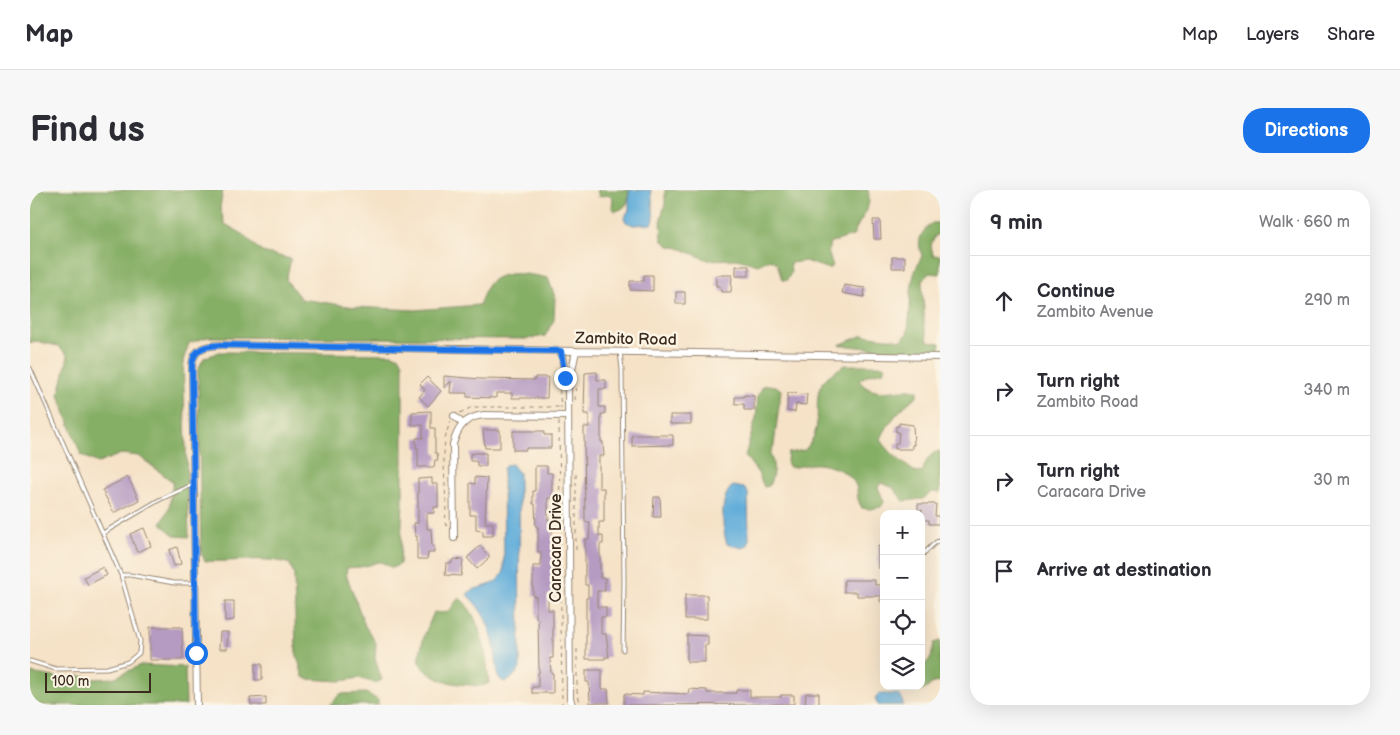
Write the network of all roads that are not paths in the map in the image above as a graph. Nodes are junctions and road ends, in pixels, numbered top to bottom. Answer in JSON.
{"nodes":[{"id":1,"x":561,"y":351,"type":"junction"},
{"id":2,"x":576,"y":351,"type":"junction"},
{"id":3,"x":620,"y":351,"type":"junction"},
{"id":4,"x":940,"y":357,"type":"edge"},
{"id":5,"x":30,"y":368,"type":"edge"},
{"id":6,"x":568,"y":390,"type":"junction"},
{"id":7,"x":454,"y":416,"type":"road end"},
{"id":8,"x":568,"y":416,"type":"junction"},
{"id":9,"x":463,"y":424,"type":"junction"},
{"id":10,"x":195,"y":484,"type":"junction"},
{"id":11,"x":103,"y":533,"type":"junction"},
{"id":12,"x":454,"y":538,"type":"dead end"},
{"id":13,"x":940,"y":541,"type":"edge"},
{"id":14,"x":922,"y":555,"type":"edge"},
{"id":15,"x":121,"y":575,"type":"junction"},
{"id":16,"x":196,"y":583,"type":"junction"},
{"id":17,"x":623,"y":650,"type":"dead end"},
{"id":18,"x":30,"y":661,"type":"edge"},
{"id":19,"x":197,"y":705,"type":"edge"},
{"id":20,"x":572,"y":705,"type":"edge"}],
"edges":[{"from":1,"to":2,"type":"street","name":"Zambito Road"},
{"from":1,"to":6,"type":"street","name":"Caracara Drive"},
{"from":1,"to":10,"type":"street","name":"Zambito Road"},
{"from":2,"to":3,"type":"street","name":"Zambito Road"},
{"from":2,"to":6,"type":"street","name":"Caracara Drive"},
{"from":3,"to":4,"type":"street","name":"Zambito Road"},
{"from":3,"to":17,"type":"lane"},
{"from":5,"to":11,"type":"lane"},
{"from":6,"to":8,"type":"street","name":"Caracara Drive"},
{"from":7,"to":9,"type":"street"},
{"from":8,"to":9,"type":"street"},
{"from":8,"to":20,"type":"street","name":"Caracara Drive"},
{"from":9,"to":12,"type":"street"},
{"from":10,"to":11,"type":"lane"},
{"from":10,"to":16,"type":"street"},
{"from":11,"to":15,"type":"lane"},
{"from":13,"to":14,"type":"lane"},
{"from":15,"to":16,"type":"lane"},
{"from":15,"to":18,"type":"lane"},
{"from":16,"to":19,"type":"street"}]}
